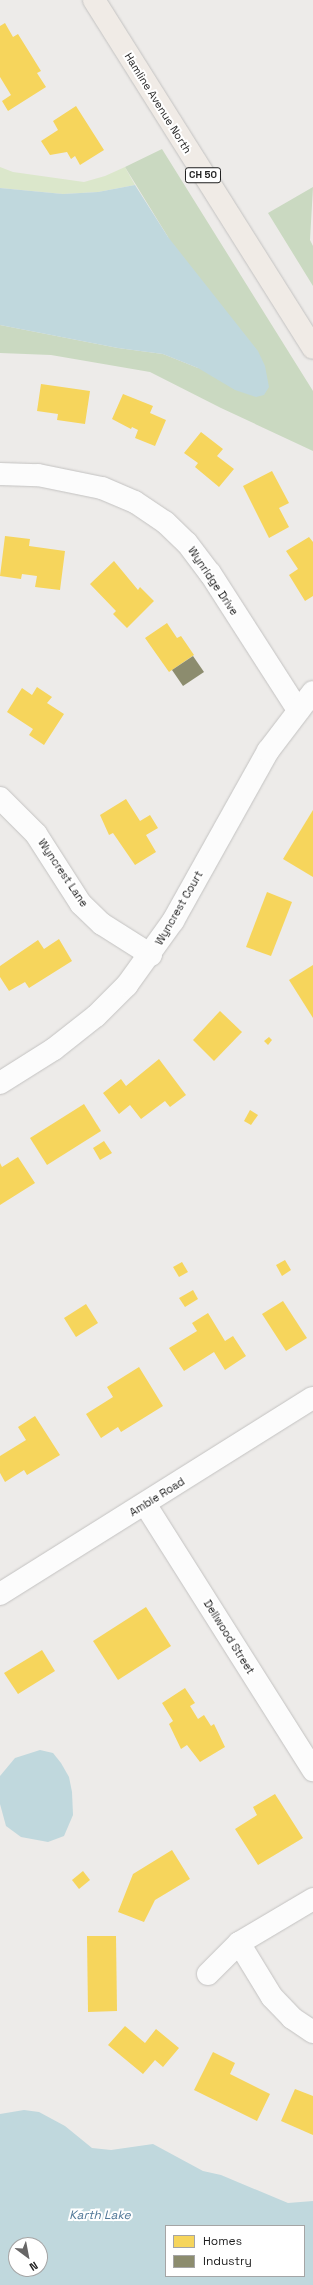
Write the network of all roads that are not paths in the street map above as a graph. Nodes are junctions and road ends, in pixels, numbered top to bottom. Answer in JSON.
{"nodes":[{"id":1,"x":94,"y":0,"type":"edge"},
{"id":2,"x":313,"y":348,"type":"edge"},
{"id":3,"x":0,"y":474,"type":"edge"},
{"id":4,"x":313,"y":692,"type":"edge"},
{"id":5,"x":298,"y":710,"type":"junction"},
{"id":6,"x":0,"y":798,"type":"edge"},
{"id":7,"x":151,"y":955,"type":"junction"},
{"id":8,"x":0,"y":1083,"type":"edge"},
{"id":9,"x":313,"y":1398,"type":"edge"},
{"id":10,"x":145,"y":1504,"type":"junction"},
{"id":11,"x":0,"y":1594,"type":"edge"},
{"id":12,"x":313,"y":1770,"type":"edge"},
{"id":13,"x":313,"y":1899,"type":"edge"},
{"id":14,"x":240,"y":1943,"type":"junction"},
{"id":15,"x":208,"y":1974,"type":"dead end"},
{"id":16,"x":313,"y":2032,"type":"edge"}],
"edges":[{"from":1,"to":2,"type":"main road","name":"Hamline Avenue North","number":"CH 50"},
{"from":3,"to":5,"type":"street","name":"Wynridge Drive"},
{"from":4,"to":5,"type":"street","name":"Wyncrest Court"},
{"from":5,"to":7,"type":"street","name":"Wyncrest Court"},
{"from":6,"to":7,"type":"street","name":"Wyncrest Lane"},
{"from":7,"to":8,"type":"street","name":"Wyncrest Court"},
{"from":9,"to":10,"type":"street","name":"Amble Road"},
{"from":10,"to":11,"type":"street","name":"Amble Road"},
{"from":10,"to":12,"type":"street","name":"Dellwood Street"},
{"from":13,"to":14,"type":"street"},
{"from":14,"to":15,"type":"street"},
{"from":14,"to":16,"type":"street"}]}
